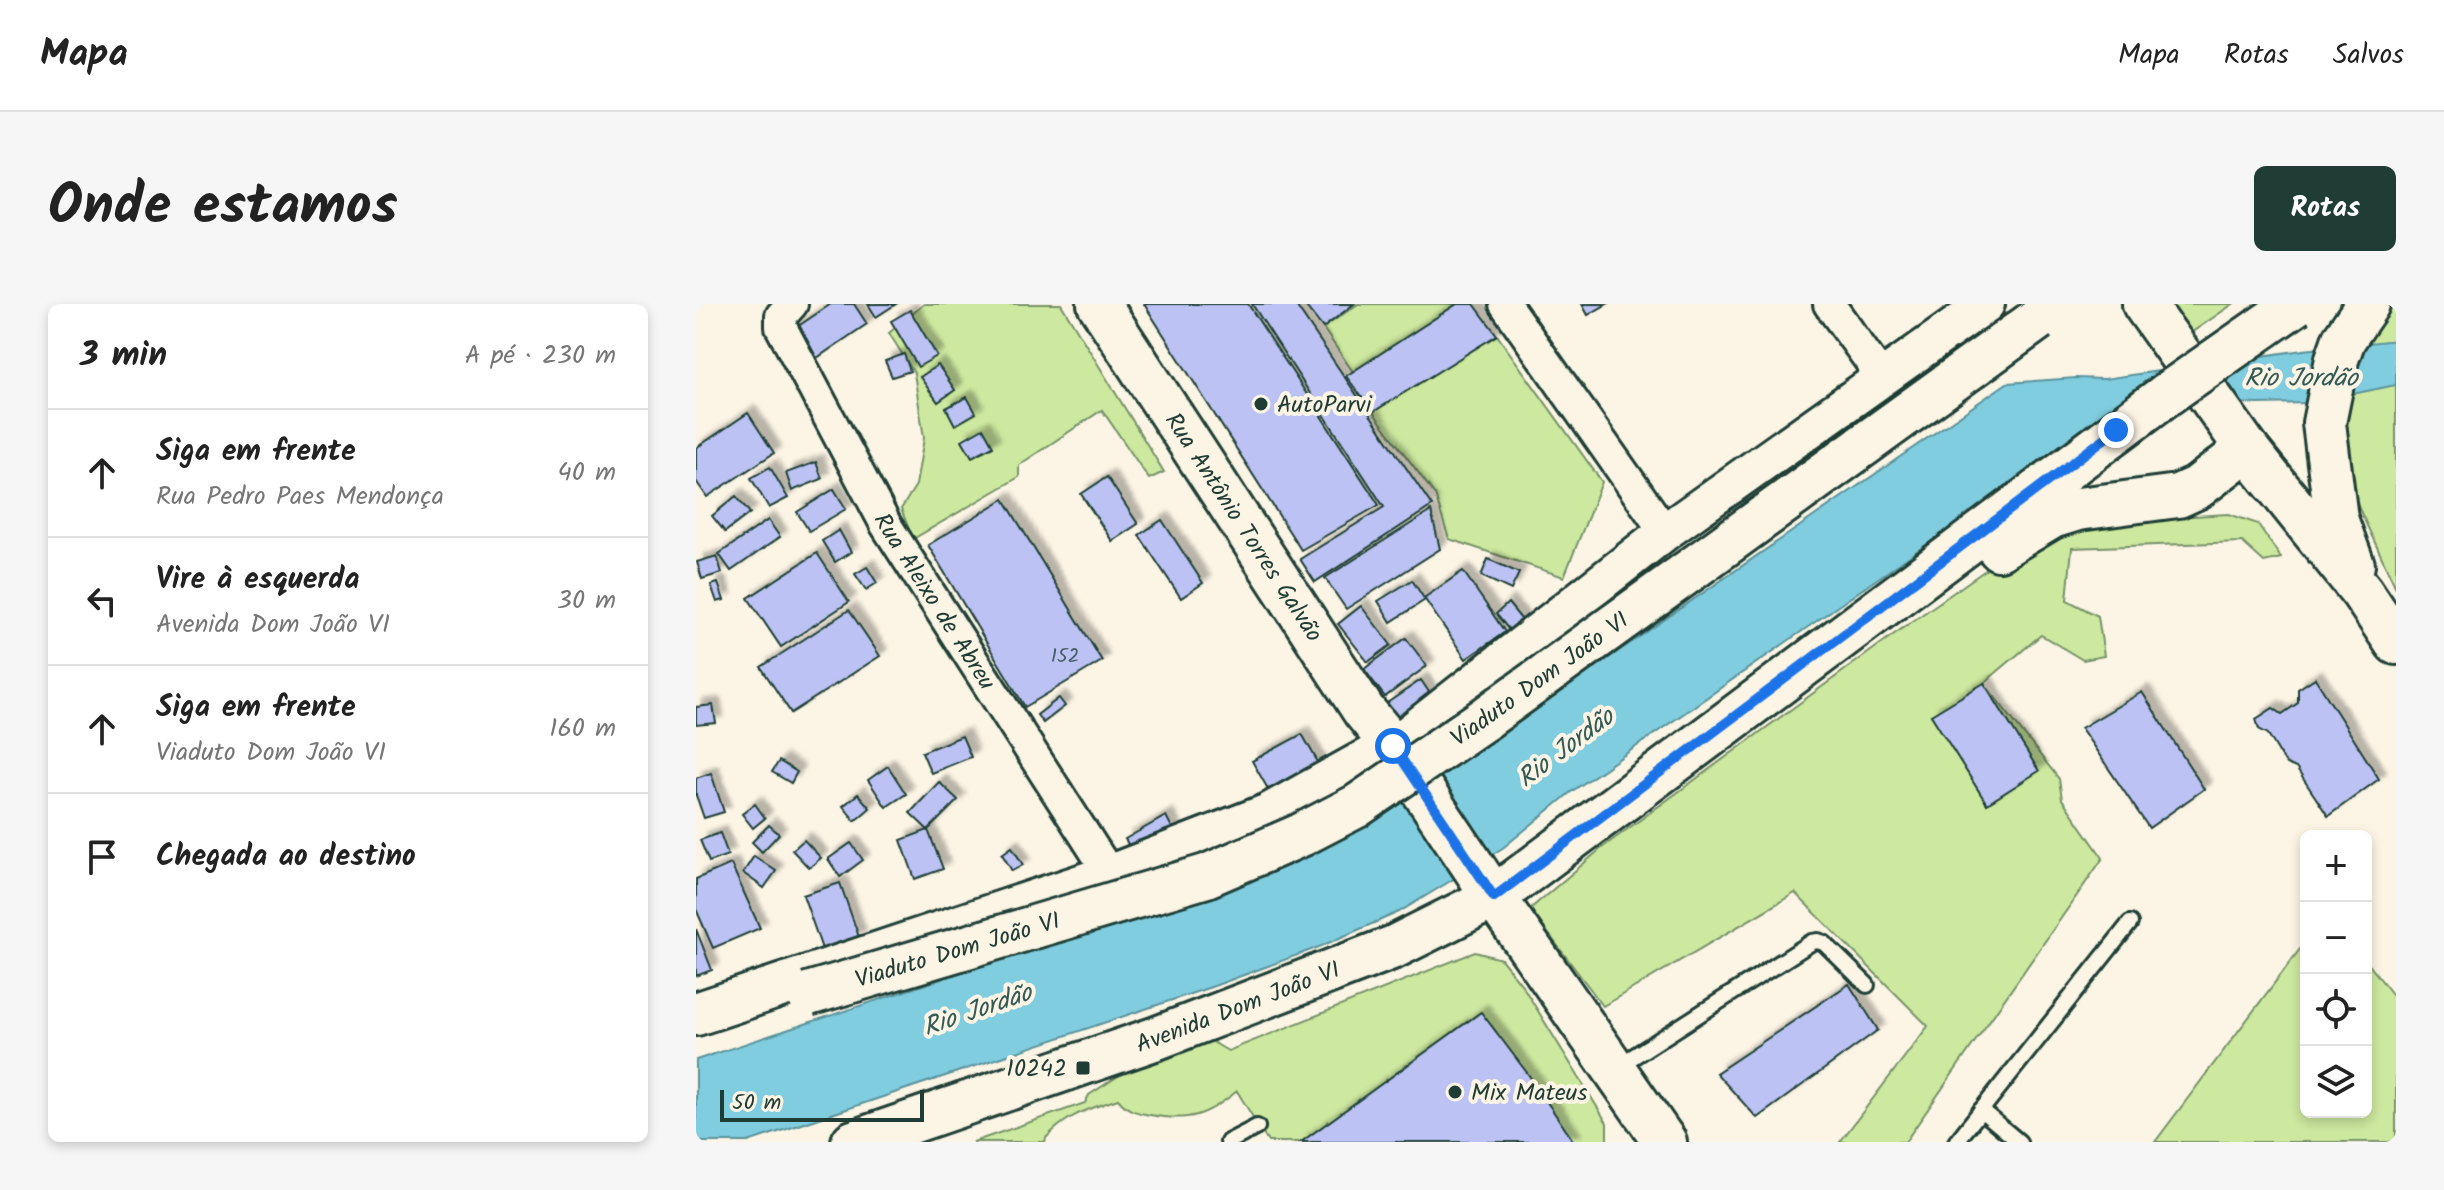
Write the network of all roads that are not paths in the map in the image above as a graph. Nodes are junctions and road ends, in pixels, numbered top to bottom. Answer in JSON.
{"nodes":[{"id":1,"x":1099,"y":304,"type":"edge"},
{"id":2,"x":1505,"y":304,"type":"edge"},
{"id":3,"x":1829,"y":304,"type":"edge"},
{"id":4,"x":1986,"y":304,"type":"edge"},
{"id":5,"x":2296,"y":304,"type":"edge"},
{"id":6,"x":2368,"y":304,"type":"edge"},
{"id":7,"x":787,"y":310,"type":"edge"},
{"id":8,"x":2048,"y":312,"type":"edge"},
{"id":9,"x":2152,"y":316,"type":"edge"},
{"id":10,"x":1881,"y":376,"type":"junction"},
{"id":11,"x":2239,"y":437,"type":"junction"},
{"id":12,"x":1665,"y":532,"type":"junction"},
{"id":13,"x":2362,"y":592,"type":"junction"},
{"id":14,"x":2396,"y":643,"type":"edge"},
{"id":15,"x":1384,"y":752,"type":"junction"},
{"id":16,"x":1610,"y":809,"type":"junction"},
{"id":17,"x":1111,"y":876,"type":"junction"},
{"id":18,"x":1474,"y":892,"type":"junction"},
{"id":19,"x":2130,"y":923,"type":"dead end"},
{"id":20,"x":1867,"y":985,"type":"dead end"},
{"id":21,"x":704,"y":1012,"type":"edge"},
{"id":22,"x":1613,"y":1070,"type":"junction"},
{"id":23,"x":1981,"y":1110,"type":"junction"},
{"id":24,"x":1257,"y":1127,"type":"dead end"},
{"id":25,"x":853,"y":1142,"type":"edge"},
{"id":26,"x":1228,"y":1142,"type":"edge"},
{"id":27,"x":1665,"y":1142,"type":"edge"},
{"id":28,"x":1956,"y":1142,"type":"edge"},
{"id":29,"x":2019,"y":1142,"type":"edge"}],
"edges":[{"from":1,"to":15,"type":"main road","name":"Rua Antônio Torres Galvão"},
{"from":2,"to":12,"type":"street"},
{"from":3,"to":10,"type":"street"},
{"from":4,"to":10,"type":"street"},
{"from":5,"to":16,"type":"main road","bridge":true},
{"from":6,"to":13,"type":"main road"},
{"from":7,"to":17,"type":"street","name":"Rua Aleixo de Abreu"},
{"from":8,"to":21,"type":"main road","name":"Viaduto Dom João VI","bridge":true},
{"from":9,"to":11,"type":"main road"},
{"from":10,"to":12,"type":"street"},
{"from":11,"to":13,"type":"main road"},
{"from":11,"to":16,"type":"main road"},
{"from":12,"to":15,"type":"street"},
{"from":13,"to":14,"type":"main road"},
{"from":15,"to":17,"type":"main road"},
{"from":15,"to":18,"type":"main road","name":"Rua Antônio Torres Galvão"},
{"from":16,"to":18,"type":"main road","name":"Avenida Dom João VI"},
{"from":17,"to":21,"type":"main road"},
{"from":18,"to":22,"type":"main road","name":"Rua Antônio Torres Galvão"},
{"from":18,"to":25,"type":"main road","name":"Avenida Dom João VI"},
{"from":19,"to":23,"type":"lane"},
{"from":20,"to":22,"type":"lane"},
{"from":22,"to":27,"type":"main road","name":"Rua Antônio Torres Galvão"},
{"from":23,"to":28,"type":"lane"},
{"from":23,"to":29,"type":"lane"},
{"from":24,"to":26,"type":"lane"}]}
